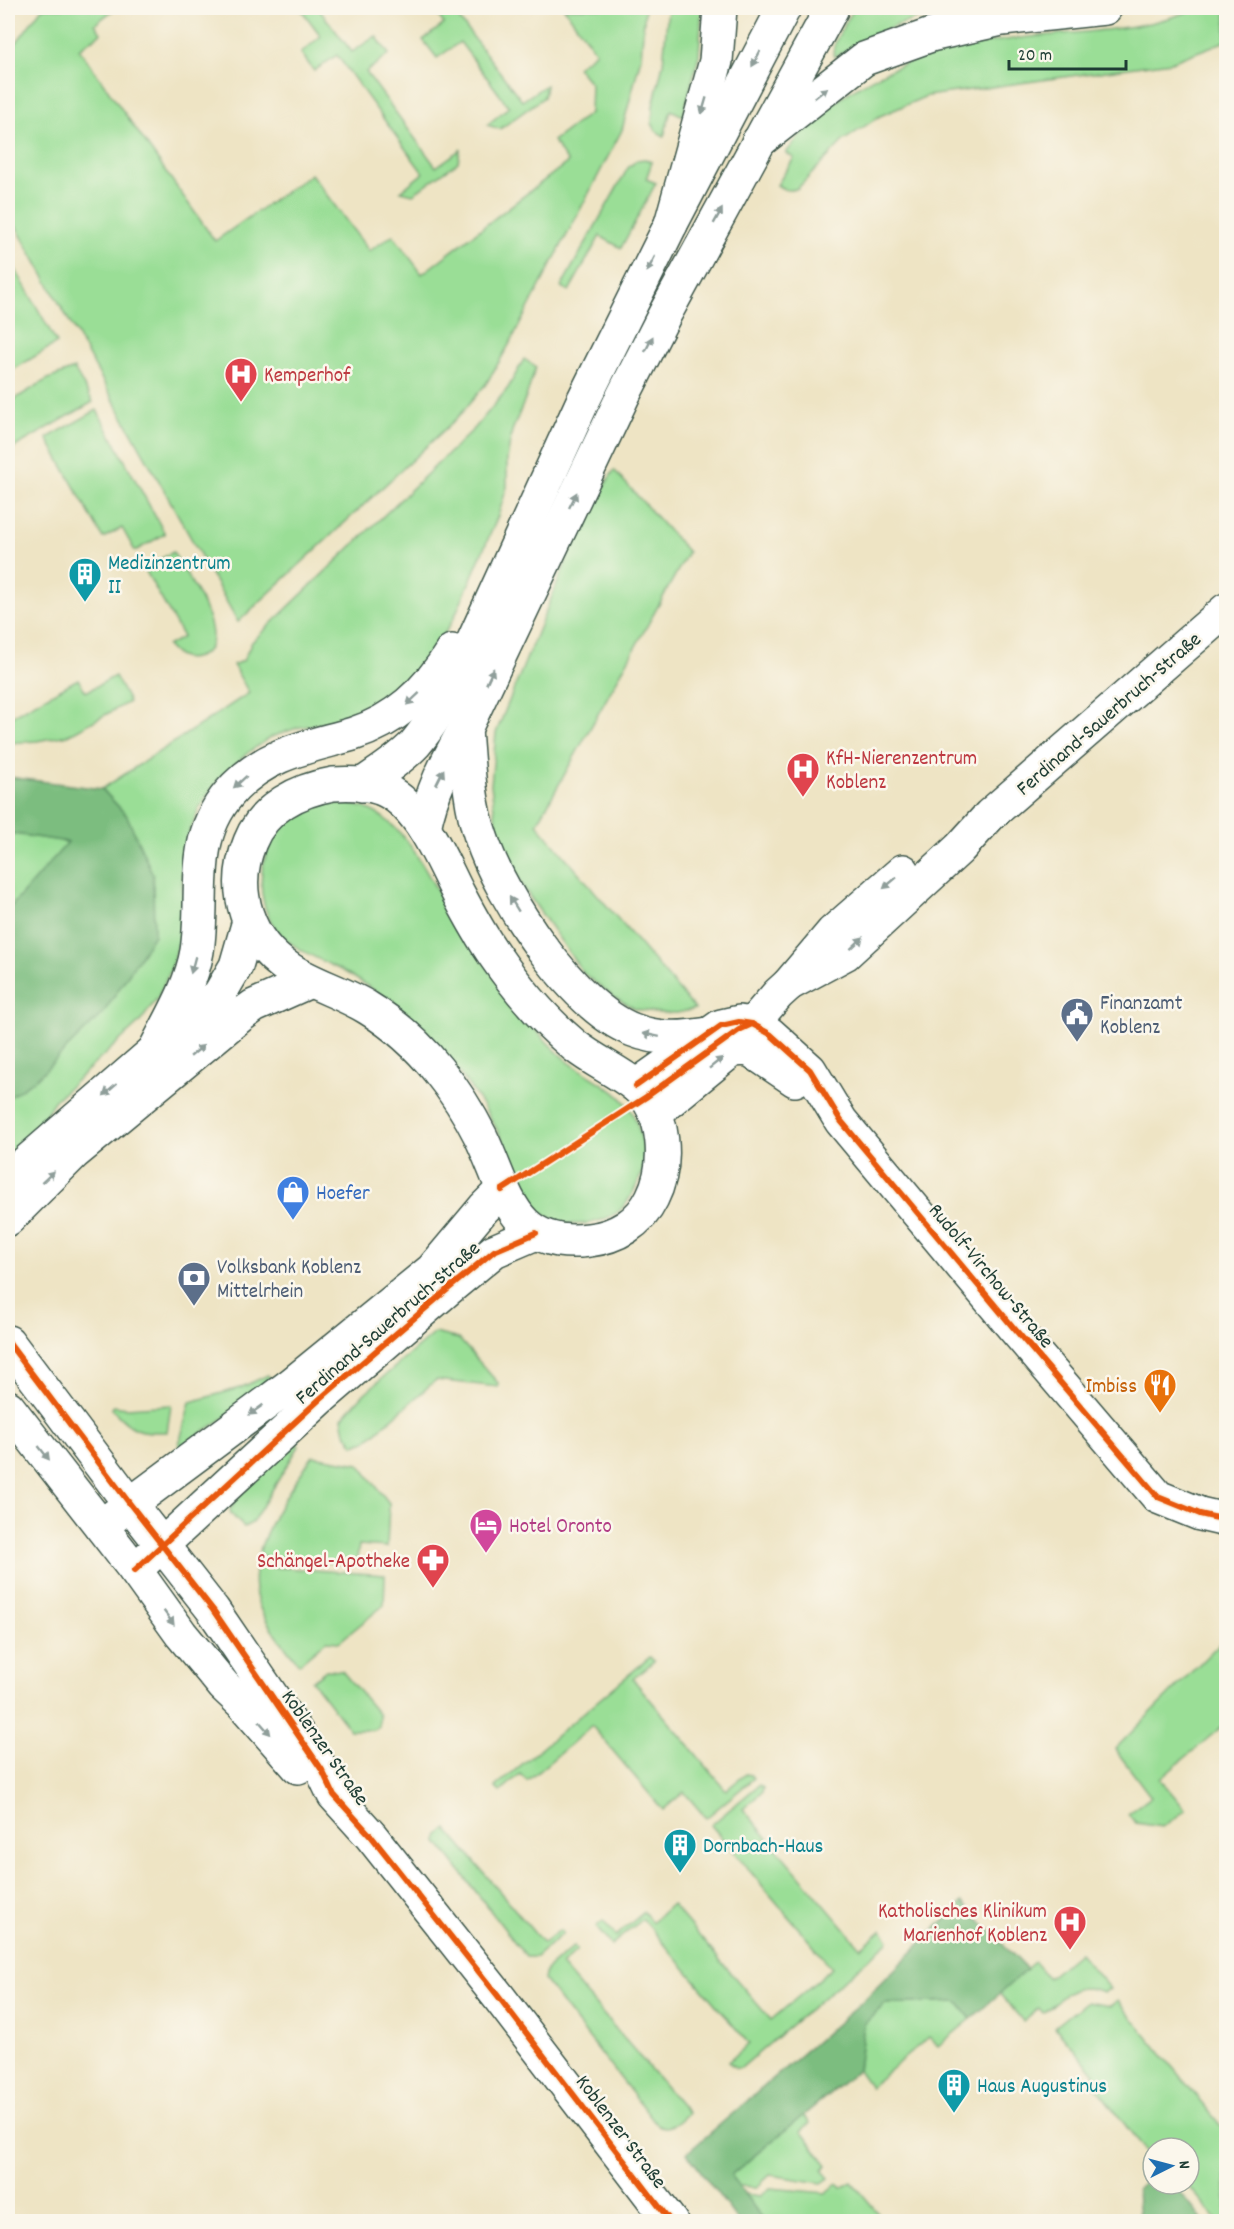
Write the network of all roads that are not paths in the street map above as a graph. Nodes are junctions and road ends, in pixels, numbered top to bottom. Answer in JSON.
{"nodes":[{"id":1,"x":720,"y":8,"type":"edge"},
{"id":2,"x":784,"y":8,"type":"edge"},
{"id":3,"x":832,"y":8,"type":"edge"},
{"id":4,"x":1105,"y":8,"type":"edge"},
{"id":5,"x":758,"y":142,"type":"junction"},
{"id":6,"x":671,"y":224,"type":"junction"},
{"id":7,"x":533,"y":510,"type":"junction"},
{"id":8,"x":1227,"y":610,"type":"edge"},
{"id":9,"x":465,"y":729,"type":"junction"},
{"id":10,"x":362,"y":784,"type":"junction"},
{"id":11,"x":424,"y":828,"type":"junction"},
{"id":12,"x":249,"y":921,"type":"junction"},
{"id":13,"x":310,"y":981,"type":"junction"},
{"id":14,"x":709,"y":1034,"type":"junction"},
{"id":15,"x":751,"y":1037,"type":"junction"},
{"id":16,"x":154,"y":1052,"type":"junction"},
{"id":17,"x":636,"y":1086,"type":"junction"},
{"id":18,"x":655,"y":1113,"type":"junction"},
{"id":19,"x":8,"y":1179,"type":"edge"},
{"id":20,"x":502,"y":1190,"type":"junction"},
{"id":21,"x":8,"y":1220,"type":"edge"},
{"id":22,"x":536,"y":1233,"type":"junction"},
{"id":23,"x":8,"y":1342,"type":"edge"},
{"id":24,"x":8,"y":1407,"type":"edge"},
{"id":25,"x":130,"y":1504,"type":"junction"},
{"id":26,"x":1227,"y":1520,"type":"edge"},
{"id":27,"x":101,"y":1526,"type":"junction"},
{"id":28,"x":163,"y":1545,"type":"junction"},
{"id":29,"x":135,"y":1570,"type":"junction"},
{"id":30,"x":334,"y":1795,"type":"junction"},
{"id":31,"x":671,"y":2222,"type":"edge"}],
"edges":[{"from":1,"to":6,"type":"main road","one_way":true},
{"from":2,"to":6,"type":"main road","one_way":true},
{"from":3,"to":5,"type":"main road"},
{"from":5,"to":4,"type":"main road","one_way":true},
{"from":9,"to":5,"type":"main road","one_way":true},
{"from":6,"to":7,"type":"main road","one_way":true},
{"from":7,"to":10,"type":"main road"},
{"from":7,"to":16,"type":"main road","one_way":true},
{"from":8,"to":15,"type":"main road","name":"Ferdinand-Sauerbruch-Straße"},
{"from":11,"to":9,"type":"main road","one_way":true},
{"from":14,"to":9,"type":"main road","one_way":true},
{"from":10,"to":11,"type":"main road"},
{"from":10,"to":12,"type":"main road"},
{"from":11,"to":17,"type":"main road"},
{"from":12,"to":13,"type":"main road"},
{"from":12,"to":16,"type":"main road"},
{"from":13,"to":20,"type":"main road"},
{"from":21,"to":13,"type":"main road","one_way":true},
{"from":14,"to":15,"type":"main road"},
{"from":14,"to":17,"type":"main road"},
{"from":18,"to":15,"type":"main road","one_way":true},
{"from":15,"to":26,"type":"main road","name":"Rudolf-Virchow-Straße"},
{"from":16,"to":19,"type":"main road","one_way":true},
{"from":17,"to":18,"type":"main road"},
{"from":18,"to":22,"type":"main road"},
{"from":20,"to":22,"type":"main road"},
{"from":20,"to":25,"type":"main road","name":"Ferdinand-Sauerbruch-Straße","one_way":true},
{"from":22,"to":28,"type":"main road","name":"Ferdinand-Sauerbruch-Straße"},
{"from":23,"to":25,"type":"main road","name":"Koblenzer Straße"},
{"from":24,"to":27,"type":"main road","name":"Koblenzer Straße","one_way":true},
{"from":25,"to":27,"type":"main road","name":"Ferdinand-Sauerbruch-Straße"},
{"from":25,"to":28,"type":"main road","name":"Koblenzer Straße"},
{"from":27,"to":29,"type":"main road","name":"Koblenzer Straße"},
{"from":28,"to":29,"type":"main road","name":"Ferdinand-Sauerbruch-Straße"},
{"from":28,"to":30,"type":"main road","name":"Koblenzer Straße"},
{"from":29,"to":30,"type":"main road","name":"Koblenzer Straße","one_way":true},
{"from":30,"to":31,"type":"main road","name":"Koblenzer Straße"}]}
